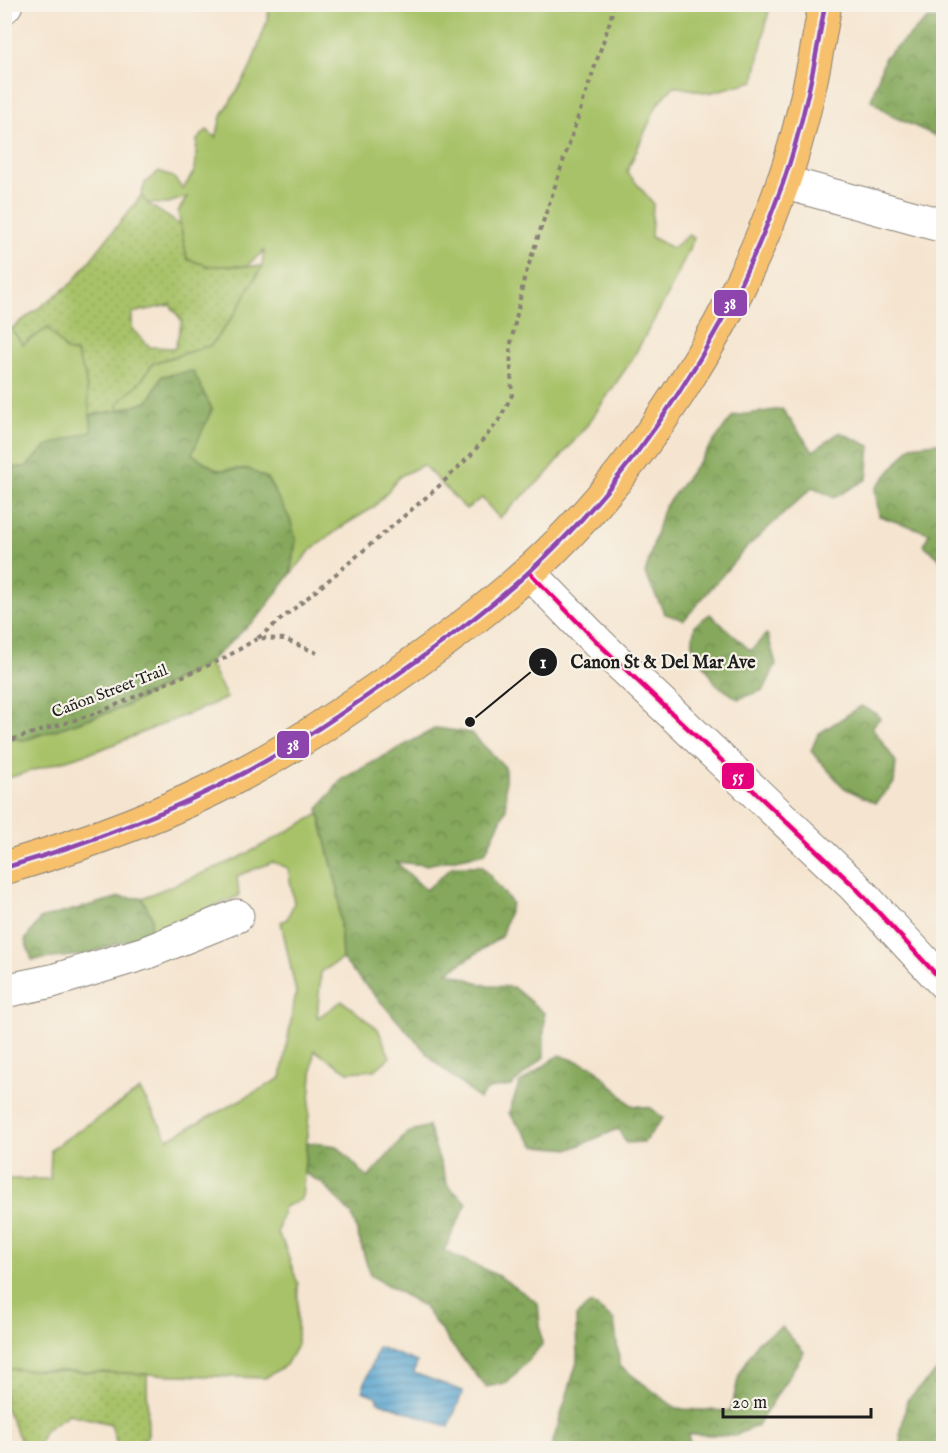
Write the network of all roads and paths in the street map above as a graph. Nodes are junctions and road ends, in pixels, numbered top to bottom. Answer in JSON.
{"nodes":[{"id":1,"x":614,"y":4,"type":"edge"},
{"id":2,"x":825,"y":4,"type":"edge"},
{"id":3,"x":783,"y":182,"type":"junction"},
{"id":4,"x":944,"y":226,"type":"edge"},
{"id":5,"x":529,"y":572,"type":"junction"},
{"id":6,"x":258,"y":638,"type":"junction"},
{"id":7,"x":317,"y":653,"type":"dead end"},
{"id":8,"x":4,"y":742,"type":"edge"},
{"id":9,"x":4,"y":868,"type":"edge"},
{"id":10,"x":237,"y":916,"type":"dead end"},
{"id":11,"x":944,"y":983,"type":"edge"},
{"id":12,"x":4,"y":991,"type":"edge"}],
"edges":[{"from":1,"to":6,"type":"path","name":"Cañon Street Trail"},
{"from":2,"to":3,"type":"main road"},
{"from":3,"to":4,"type":"street"},
{"from":3,"to":5,"type":"main road"},
{"from":5,"to":9,"type":"main road"},
{"from":5,"to":11,"type":"street"},
{"from":6,"to":7,"type":"path"},
{"from":6,"to":8,"type":"path","name":"Cañon Street Trail"},
{"from":10,"to":12,"type":"street"}]}
